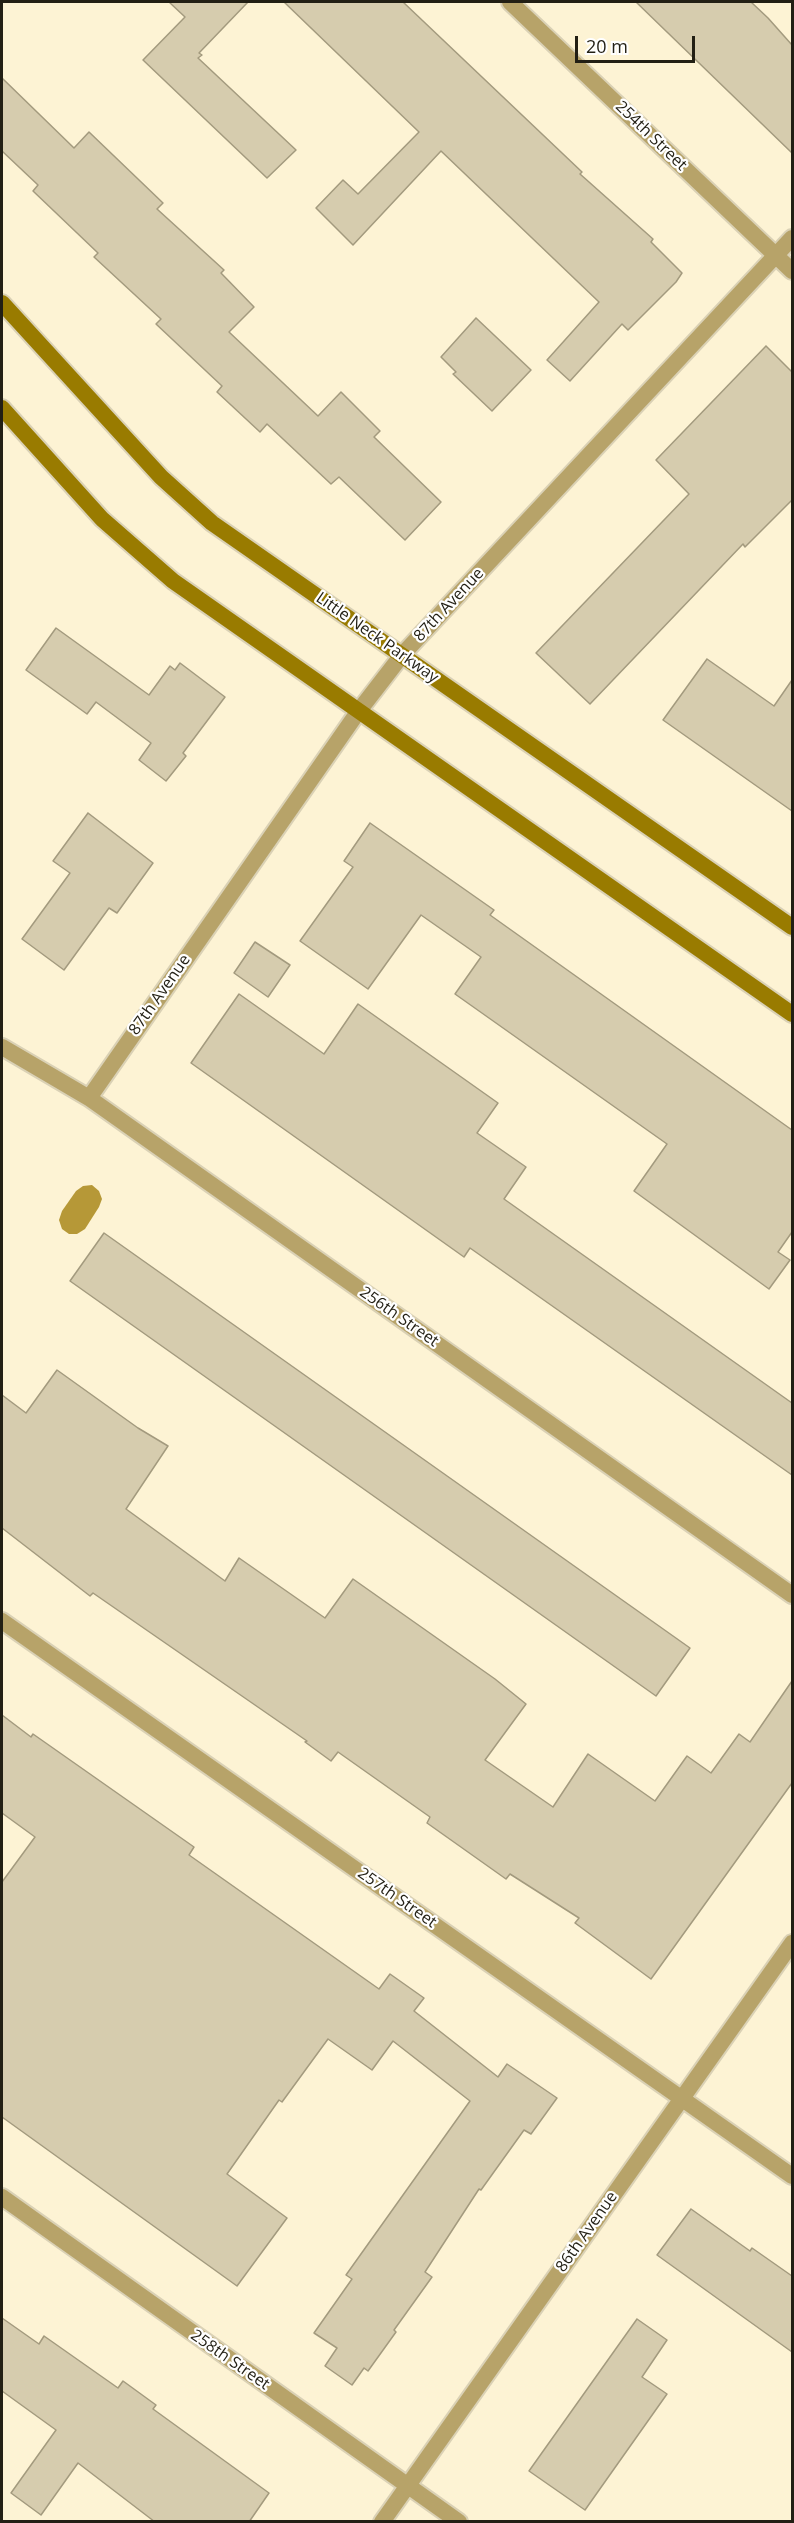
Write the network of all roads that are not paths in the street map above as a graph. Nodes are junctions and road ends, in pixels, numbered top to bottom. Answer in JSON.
{"nodes":[{"id":1,"x":510,"y":2,"type":"edge"},
{"id":2,"x":792,"y":238,"type":"edge"},
{"id":3,"x":776,"y":255,"type":"junction"},
{"id":4,"x":792,"y":271,"type":"edge"},
{"id":5,"x":2,"y":303,"type":"edge"},
{"id":6,"x":2,"y":408,"type":"edge"},
{"id":7,"x":402,"y":655,"type":"junction"},
{"id":8,"x":358,"y":712,"type":"junction"},
{"id":9,"x":792,"y":927,"type":"edge"},
{"id":10,"x":792,"y":1014,"type":"edge"},
{"id":11,"x":2,"y":1047,"type":"edge"},
{"id":12,"x":89,"y":1098,"type":"junction"},
{"id":13,"x":792,"y":1595,"type":"edge"},
{"id":14,"x":2,"y":1621,"type":"edge"},
{"id":15,"x":792,"y":1943,"type":"edge"},
{"id":16,"x":683,"y":2098,"type":"junction"},
{"id":17,"x":792,"y":2176,"type":"edge"},
{"id":18,"x":2,"y":2197,"type":"edge"},
{"id":19,"x":407,"y":2485,"type":"junction"},
{"id":20,"x":382,"y":2522,"type":"edge"},
{"id":21,"x":459,"y":2522,"type":"edge"}],
"edges":[{"from":1,"to":3,"type":"street","name":"254th Street"},
{"from":2,"to":3,"type":"street","name":"87th Avenue"},
{"from":3,"to":4,"type":"street","name":"254th Street"},
{"from":3,"to":7,"type":"street","name":"87th Avenue"},
{"from":5,"to":7,"type":"main road","name":"Little Neck Parkway"},
{"from":6,"to":8,"type":"main road"},
{"from":7,"to":8,"type":"street","name":"87th Avenue"},
{"from":7,"to":9,"type":"main road","name":"Little Neck Parkway"},
{"from":8,"to":10,"type":"main road"},
{"from":8,"to":12,"type":"street","name":"87th Avenue"},
{"from":11,"to":12,"type":"street","name":"256th Street"},
{"from":12,"to":13,"type":"street","name":"256th Street"},
{"from":14,"to":16,"type":"street","name":"257th Street"},
{"from":15,"to":16,"type":"street","name":"86th Avenue"},
{"from":16,"to":17,"type":"street","name":"257th Street"},
{"from":16,"to":19,"type":"street","name":"86th Avenue"},
{"from":18,"to":19,"type":"street","name":"258th Street"},
{"from":19,"to":20,"type":"street","name":"86th Avenue"},
{"from":19,"to":21,"type":"street","name":"258th Street"}]}
